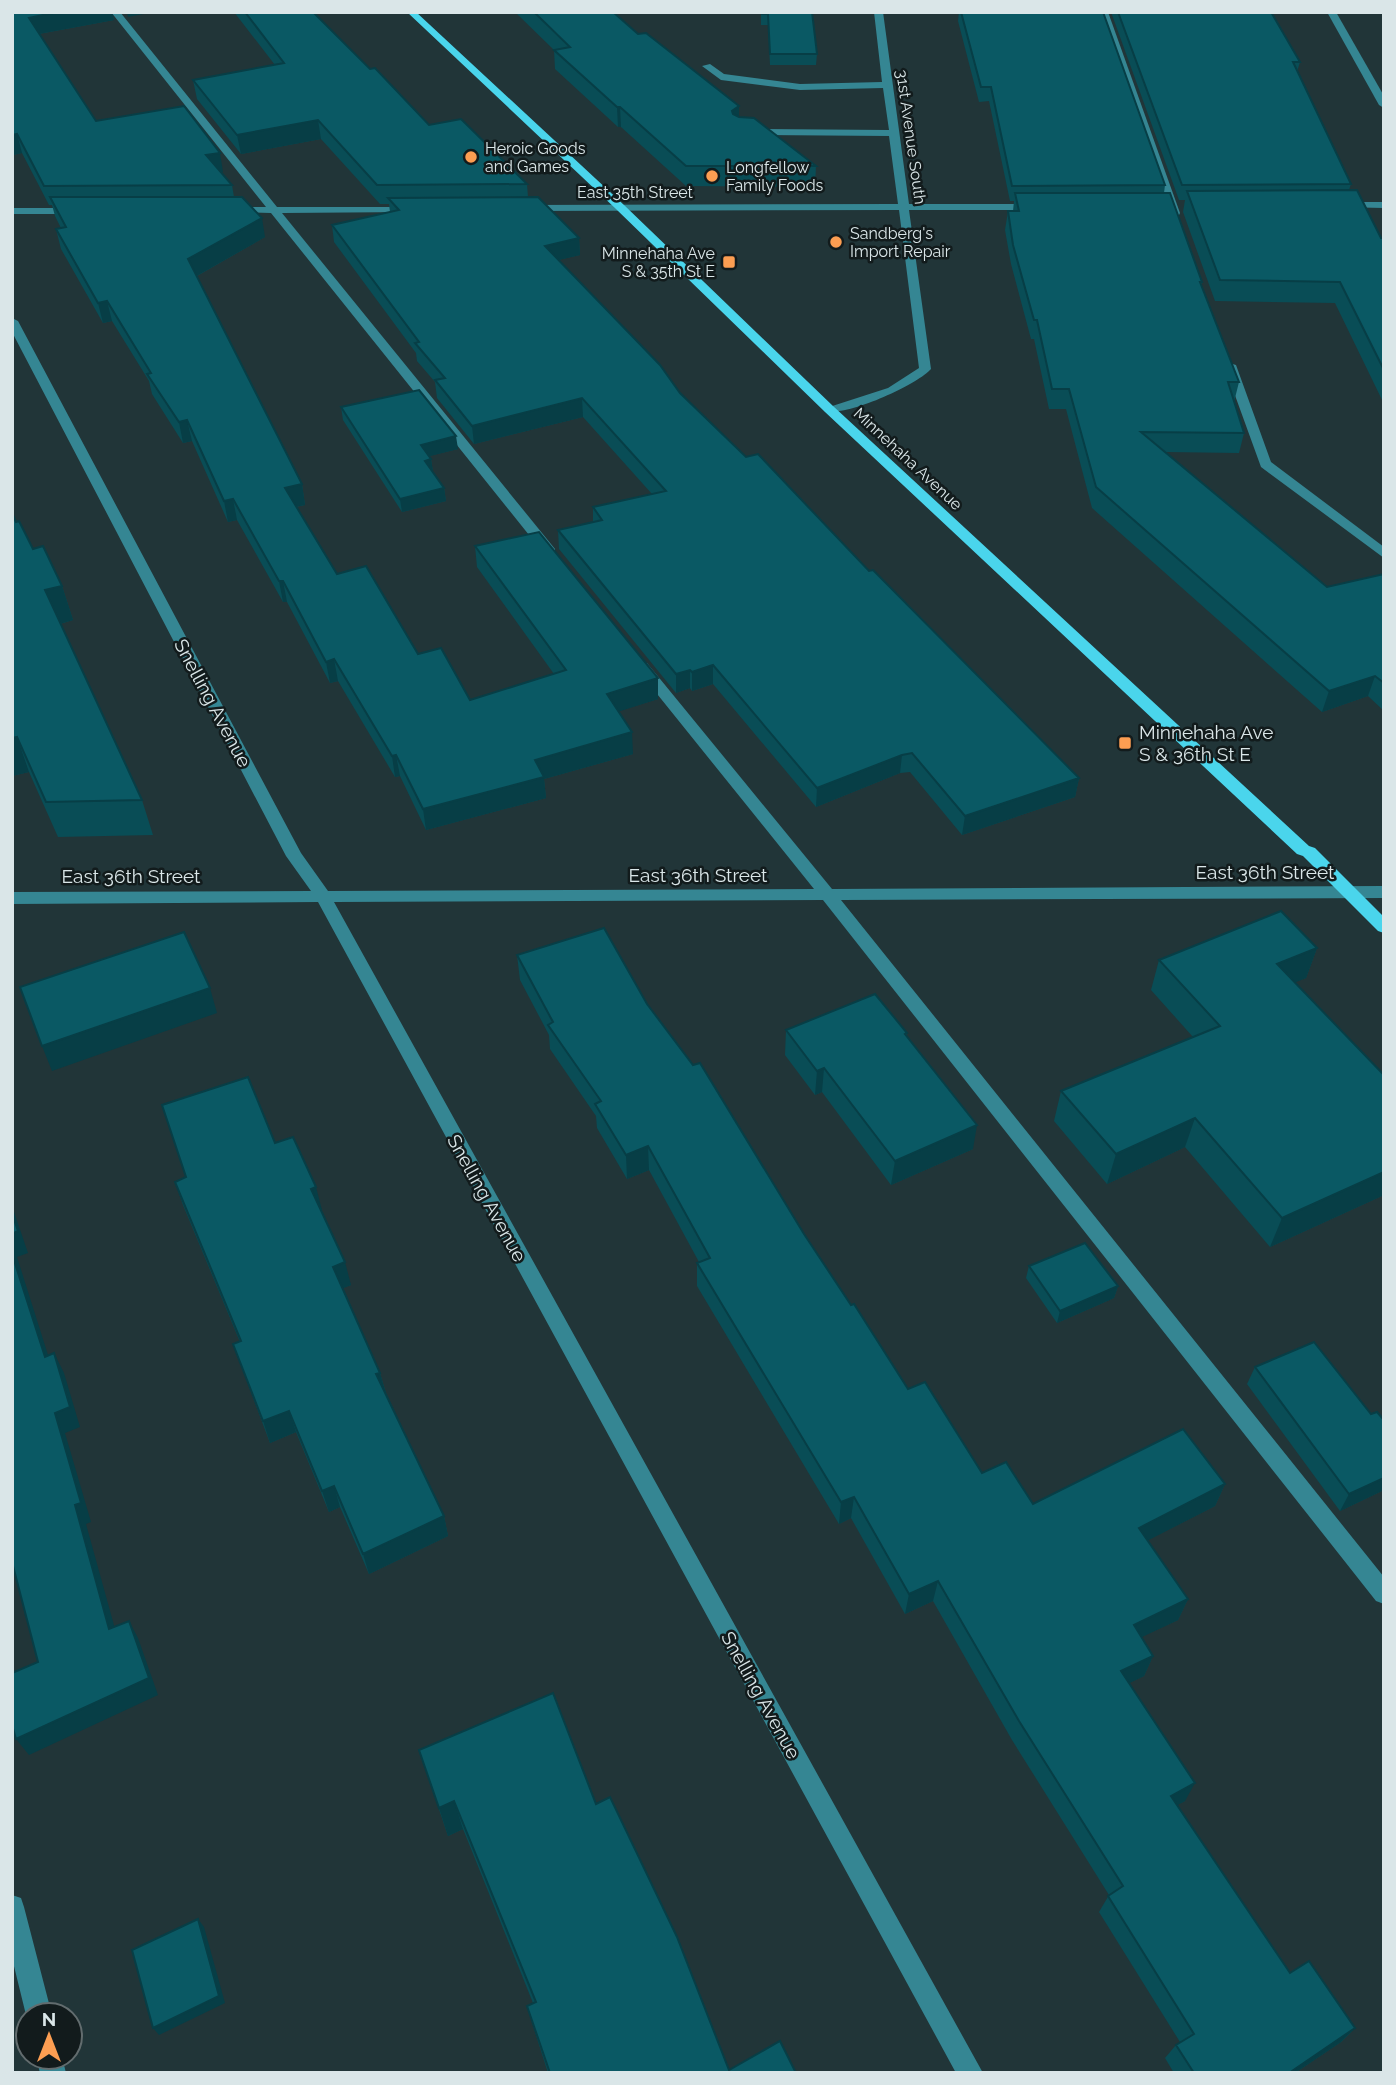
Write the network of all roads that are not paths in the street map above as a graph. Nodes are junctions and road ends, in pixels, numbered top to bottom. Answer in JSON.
{"nodes":[{"id":1,"x":115,"y":12,"type":"edge"},
{"id":2,"x":411,"y":12,"type":"edge"},
{"id":3,"x":878,"y":12,"type":"edge"},
{"id":4,"x":1103,"y":12,"type":"edge"},
{"id":5,"x":1331,"y":12,"type":"edge"},
{"id":6,"x":707,"y":66,"type":"dead end"},
{"id":7,"x":888,"y":85,"type":"junction"},
{"id":8,"x":1384,"y":105,"type":"edge"},
{"id":9,"x":739,"y":132,"type":"edge"},
{"id":10,"x":895,"y":133,"type":"junction"},
{"id":11,"x":1331,"y":205,"type":"edge"},
{"id":12,"x":1384,"y":205,"type":"edge"},
{"id":13,"x":1159,"y":206,"type":"edge"},
{"id":14,"x":1173,"y":206,"type":"junction"},
{"id":15,"x":1186,"y":206,"type":"edge"},
{"id":16,"x":620,"y":207,"type":"junction"},
{"id":17,"x":1049,"y":207,"type":"edge"},
{"id":18,"x":509,"y":208,"type":"edge"},
{"id":19,"x":905,"y":208,"type":"junction"},
{"id":20,"x":426,"y":209,"type":"edge"},
{"id":21,"x":218,"y":210,"type":"edge"},
{"id":22,"x":273,"y":210,"type":"junction"},
{"id":23,"x":12,"y":211,"type":"edge"},
{"id":24,"x":81,"y":211,"type":"edge"},
{"id":25,"x":1178,"y":222,"type":"edge"},
{"id":26,"x":12,"y":321,"type":"edge"},
{"id":27,"x":1224,"y":349,"type":"edge"},
{"id":28,"x":829,"y":409,"type":"junction"},
{"id":29,"x":1384,"y":554,"type":"edge"},
{"id":30,"x":557,"y":561,"type":"edge"},
{"id":31,"x":636,"y":658,"type":"edge"},
{"id":32,"x":1347,"y":892,"type":"junction"},
{"id":33,"x":1384,"y":892,"type":"edge"},
{"id":34,"x":323,"y":896,"type":"junction"},
{"id":35,"x":829,"y":896,"type":"junction"},
{"id":36,"x":12,"y":898,"type":"edge"},
{"id":37,"x":1384,"y":927,"type":"edge"},
{"id":38,"x":1384,"y":1594,"type":"edge"},
{"id":39,"x":12,"y":1907,"type":"edge"},
{"id":40,"x":36,"y":2001,"type":"edge"},
{"id":41,"x":970,"y":2073,"type":"edge"}],
"edges":[{"from":1,"to":22,"type":"street"},
{"from":2,"to":16,"type":"main road","name":"Minnehaha Avenue"},
{"from":3,"to":7,"type":"street","name":"31st Avenue South"},
{"from":4,"to":14,"type":"street"},
{"from":5,"to":8,"type":"street"},
{"from":6,"to":7,"type":"street"},
{"from":7,"to":10,"type":"street","name":"31st Avenue South"},
{"from":9,"to":10,"type":"street"},
{"from":10,"to":19,"type":"street","name":"31st Avenue South"},
{"from":11,"to":12,"type":"street"},
{"from":13,"to":14,"type":"street"},
{"from":14,"to":15,"type":"street"},
{"from":14,"to":25,"type":"street"},
{"from":16,"to":18,"type":"street","name":"East 35th Street"},
{"from":16,"to":19,"type":"street","name":"East 35th Street"},
{"from":16,"to":28,"type":"main road","name":"Minnehaha Avenue"},
{"from":17,"to":19,"type":"street","name":"East 35th Street"},
{"from":19,"to":28,"type":"street","name":"31st Avenue South"},
{"from":20,"to":22,"type":"street"},
{"from":21,"to":22,"type":"street"},
{"from":22,"to":30,"type":"street"},
{"from":23,"to":24,"type":"street"},
{"from":26,"to":34,"type":"street","name":"Snelling Avenue"},
{"from":27,"to":29,"type":"street"},
{"from":28,"to":32,"type":"main road","name":"Minnehaha Avenue"},
{"from":31,"to":35,"type":"street"},
{"from":32,"to":33,"type":"street","name":"East 36th Street"},
{"from":32,"to":35,"type":"street","name":"East 36th Street"},
{"from":32,"to":37,"type":"main road","name":"Minnehaha Avenue"},
{"from":34,"to":35,"type":"street","name":"East 36th Street"},
{"from":34,"to":36,"type":"street","name":"East 36th Street"},
{"from":34,"to":41,"type":"street","name":"Snelling Avenue"},
{"from":35,"to":38,"type":"street"},
{"from":39,"to":40,"type":"street"}]}
